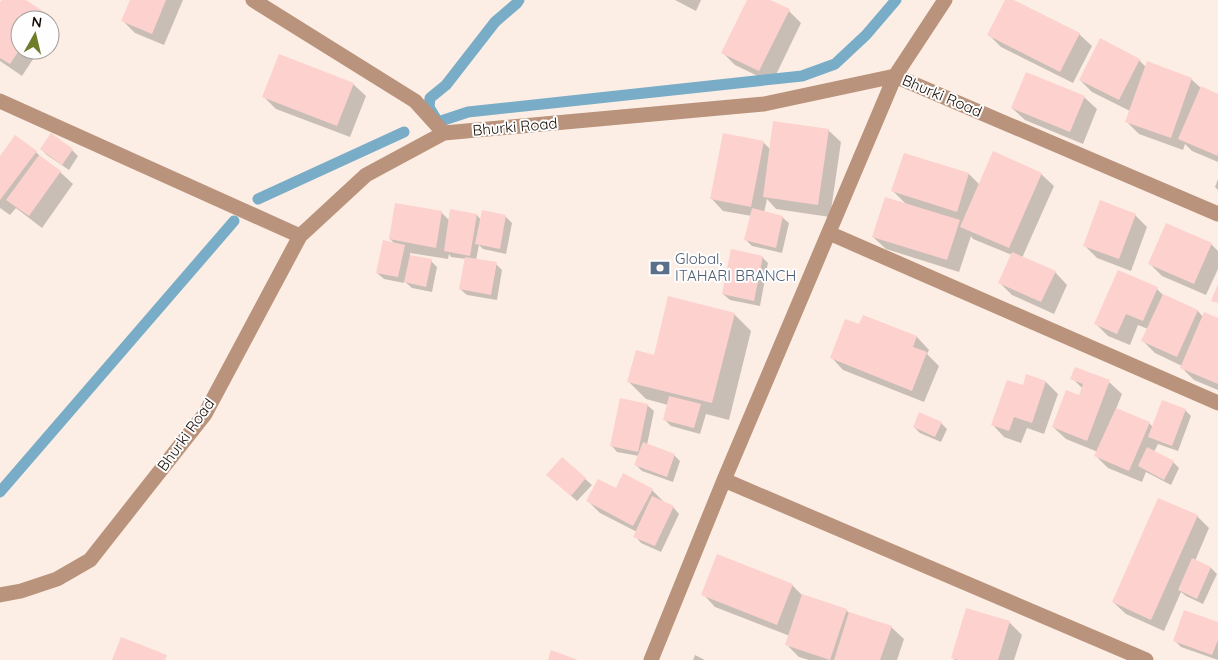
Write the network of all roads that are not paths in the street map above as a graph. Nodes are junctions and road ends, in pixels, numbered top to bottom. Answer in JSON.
{"nodes":[{"id":1,"x":253,"y":0,"type":"edge"},
{"id":2,"x":945,"y":0,"type":"edge"},
{"id":3,"x":895,"y":76,"type":"junction"},
{"id":4,"x":0,"y":101,"type":"edge"},
{"id":5,"x":444,"y":133,"type":"junction"},
{"id":6,"x":1218,"y":214,"type":"edge"},
{"id":7,"x":828,"y":233,"type":"junction"},
{"id":8,"x":300,"y":236,"type":"junction"},
{"id":9,"x":1218,"y":403,"type":"edge"},
{"id":10,"x":724,"y":480,"type":"junction"},
{"id":11,"x":0,"y":594,"type":"edge"},
{"id":12,"x":651,"y":660,"type":"edge"},
{"id":13,"x":1146,"y":660,"type":"edge"}],
"edges":[{"from":1,"to":5,"type":"street"},
{"from":2,"to":3,"type":"street"},
{"from":3,"to":5,"type":"street","name":"Bhurki Road"},
{"from":3,"to":6,"type":"street","name":"Bhurki Road"},
{"from":3,"to":7,"type":"street"},
{"from":4,"to":8,"type":"street"},
{"from":5,"to":8,"type":"street","name":"Bhurki Road"},
{"from":7,"to":9,"type":"street"},
{"from":7,"to":10,"type":"street"},
{"from":8,"to":11,"type":"street","name":"Bhurki Road"},
{"from":10,"to":12,"type":"street"},
{"from":10,"to":13,"type":"street"}]}
